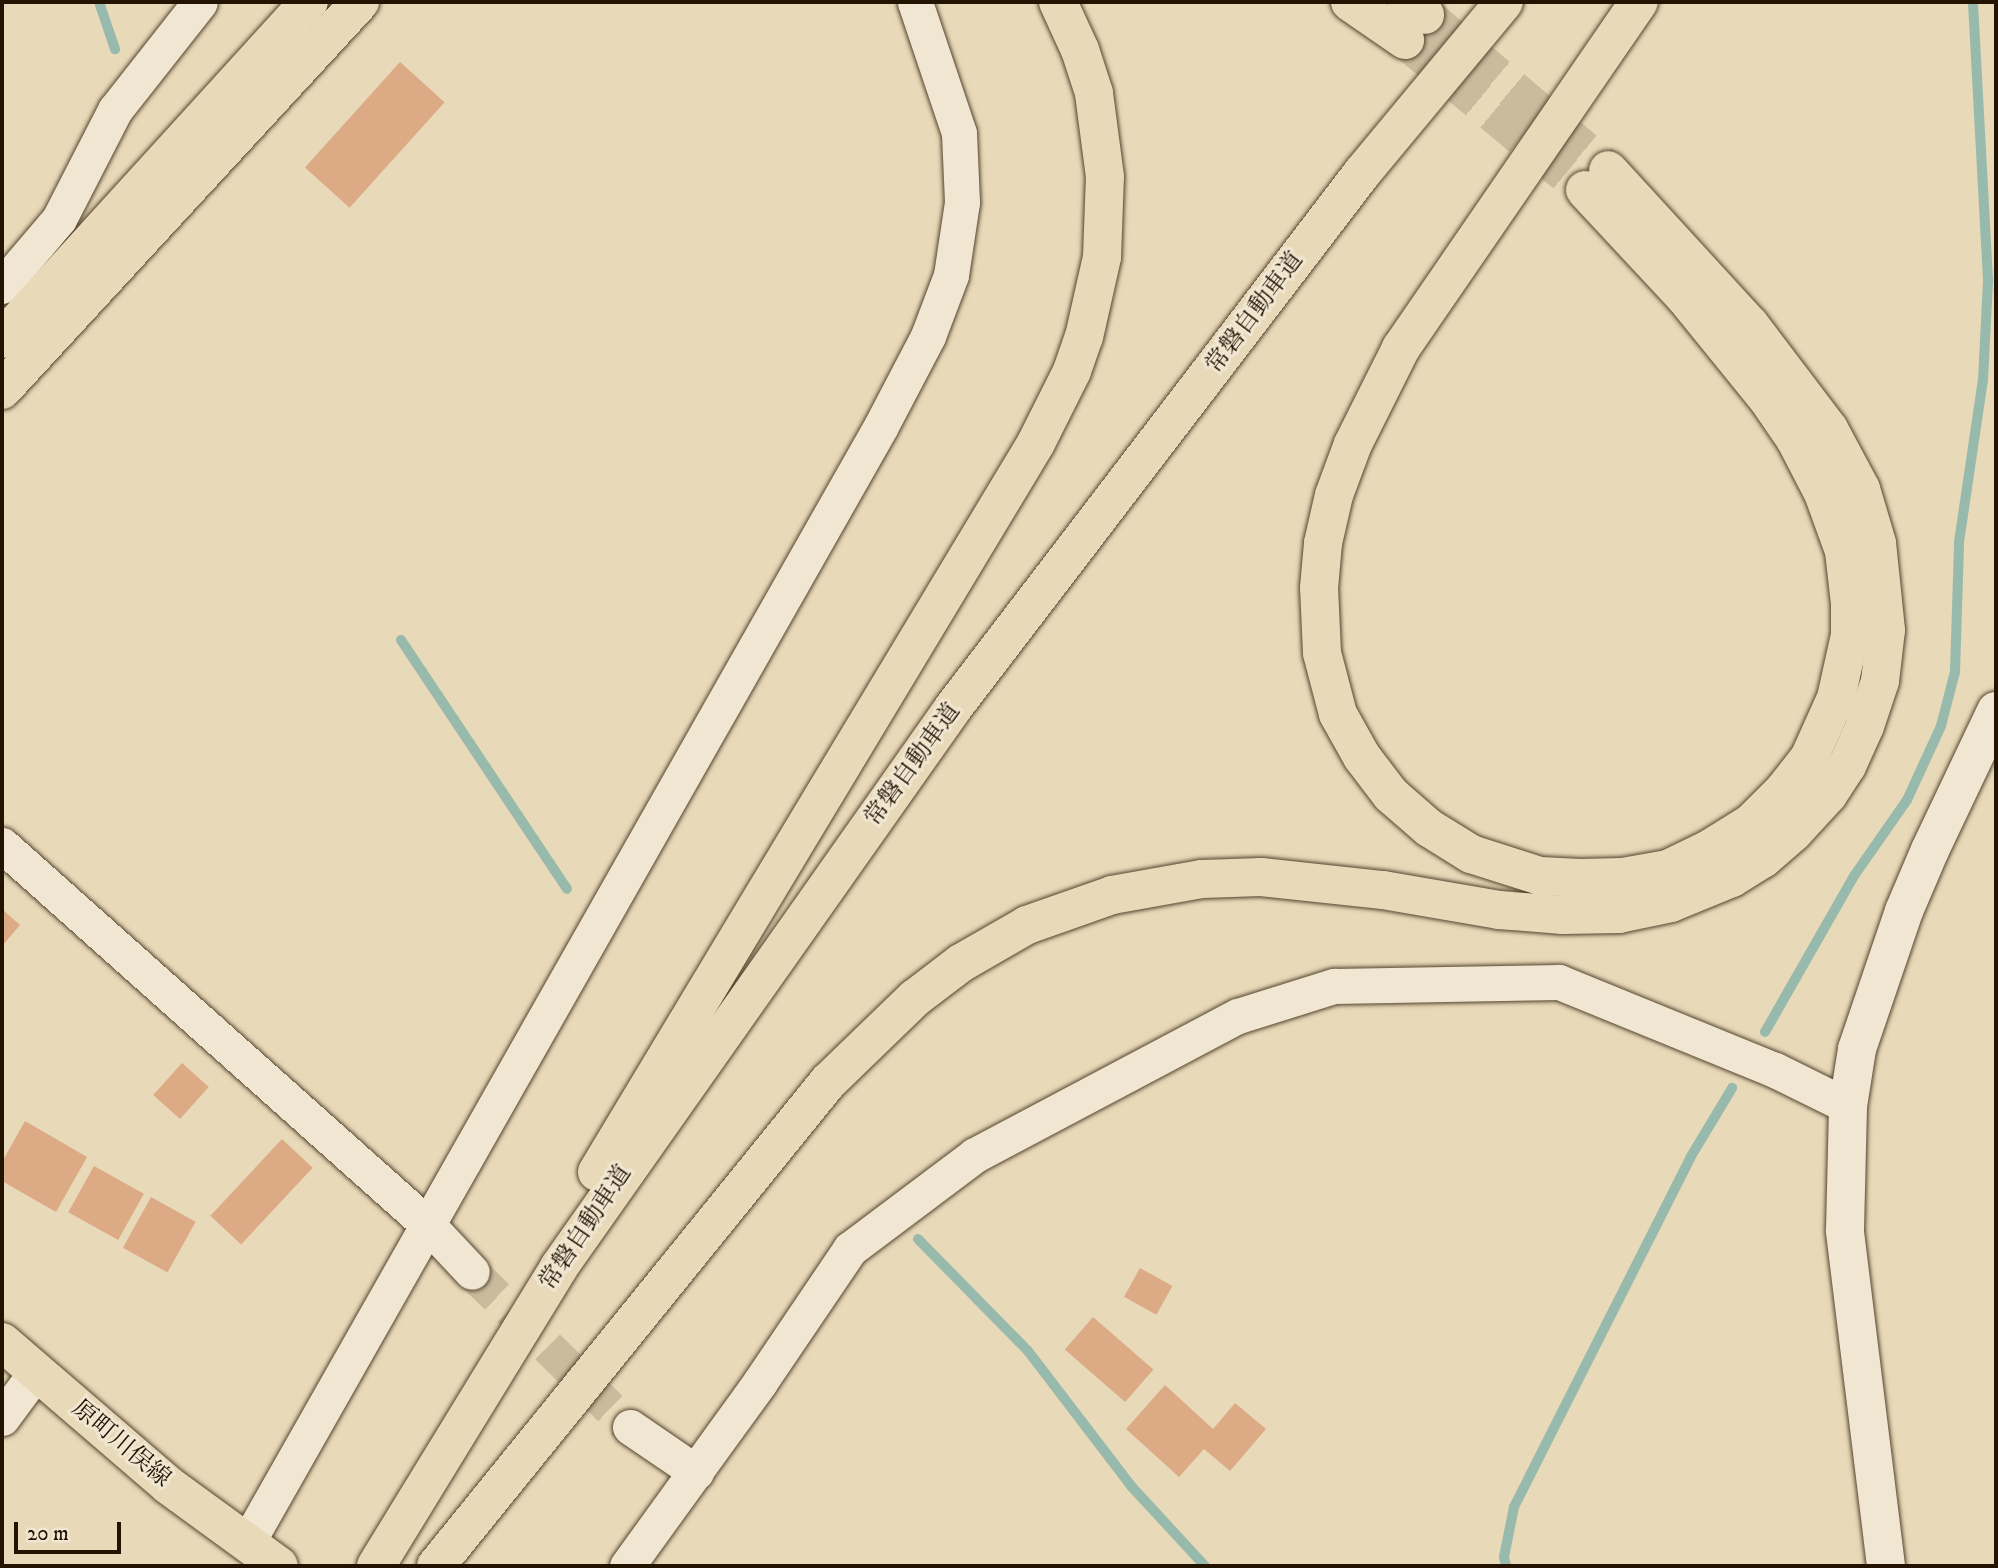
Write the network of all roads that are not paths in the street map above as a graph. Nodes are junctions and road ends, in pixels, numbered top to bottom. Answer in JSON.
{"nodes":[{"id":1,"x":200,"y":2,"type":"edge"},
{"id":2,"x":309,"y":2,"type":"edge"},
{"id":3,"x":359,"y":2,"type":"edge"},
{"id":4,"x":915,"y":2,"type":"edge"},
{"id":5,"x":1058,"y":2,"type":"edge"},
{"id":6,"x":1350,"y":2,"type":"edge"},
{"id":7,"x":1504,"y":2,"type":"edge"},
{"id":8,"x":1639,"y":2,"type":"edge"},
{"id":9,"x":1412,"y":19,"type":"tunnel mouth"},
{"id":10,"x":2,"y":286,"type":"edge"},
{"id":11,"x":2,"y":339,"type":"edge"},
{"id":12,"x":2,"y":390,"type":"edge"},
{"id":13,"x":1996,"y":711,"type":"edge"},
{"id":14,"x":2,"y":845,"type":"edge"},
{"id":15,"x":1848,"y":1106,"type":"junction"},
{"id":16,"x":428,"y":1225,"type":"junction"},
{"id":17,"x":472,"y":1272,"type":"tunnel mouth"},
{"id":18,"x":2,"y":1342,"type":"edge"},
{"id":19,"x":36,"y":1373,"type":"junction"},
{"id":20,"x":473,"y":1402,"type":"junction"},
{"id":21,"x":2,"y":1418,"type":"edge"},
{"id":22,"x":630,"y":1427,"type":"tunnel mouth"},
{"id":23,"x":696,"y":1472,"type":"junction"},
{"id":24,"x":247,"y":1543,"type":"junction"},
{"id":25,"x":279,"y":1566,"type":"edge"},
{"id":26,"x":376,"y":1566,"type":"edge"},
{"id":27,"x":436,"y":1566,"type":"edge"},
{"id":28,"x":627,"y":1566,"type":"edge"},
{"id":29,"x":1886,"y":1566,"type":"edge"}],
"edges":[{"from":1,"to":10,"type":"street"},
{"from":2,"to":11,"type":"main road"},
{"from":3,"to":12,"type":"main road"},
{"from":4,"to":16,"type":"street"},
{"from":5,"to":20,"type":"main road"},
{"from":6,"to":9,"type":"main road"},
{"from":7,"to":20,"type":"main road","name":"常磐自動車道"},
{"from":8,"to":27,"type":"main road"},
{"from":13,"to":15,"type":"street"},
{"from":14,"to":16,"type":"street"},
{"from":15,"to":23,"type":"street"},
{"from":15,"to":29,"type":"street"},
{"from":16,"to":17,"type":"street"},
{"from":16,"to":24,"type":"street"},
{"from":18,"to":19,"type":"main road","name":"原町川俣線"},
{"from":19,"to":21,"type":"street"},
{"from":19,"to":24,"type":"main road","name":"原町川俣線"},
{"from":20,"to":26,"type":"main road","name":"常磐自動車道"},
{"from":22,"to":23,"type":"street"},
{"from":23,"to":28,"type":"street"},
{"from":24,"to":25,"type":"main road","name":"原町川俣線"}]}
